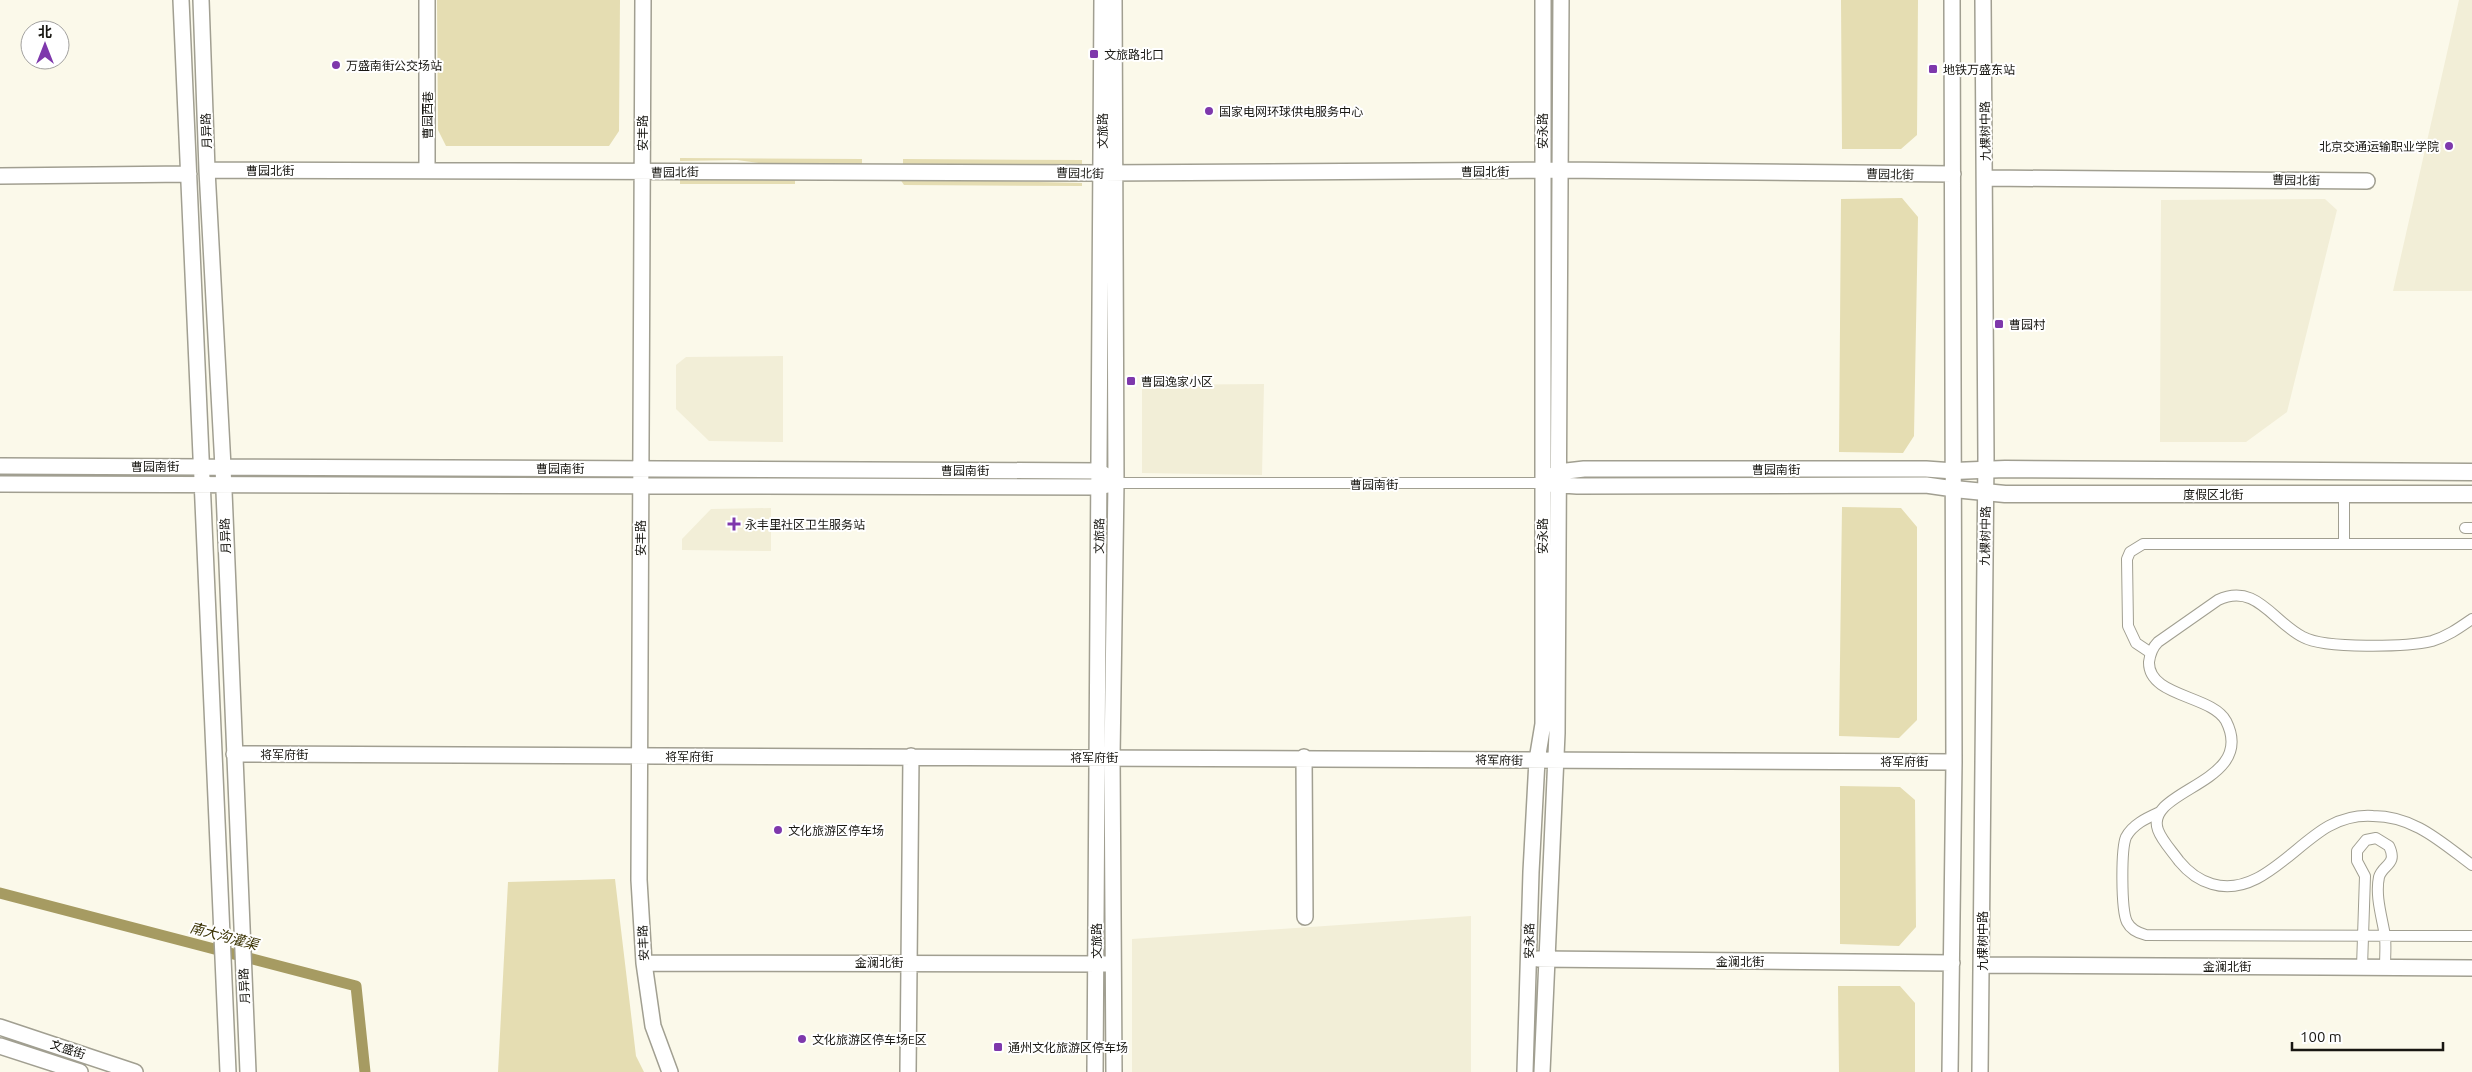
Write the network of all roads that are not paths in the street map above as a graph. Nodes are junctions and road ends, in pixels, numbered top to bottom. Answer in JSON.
{"nodes":[{"id":1,"x":181,"y":0,"type":"edge"},
{"id":2,"x":201,"y":0,"type":"edge"},
{"id":3,"x":427,"y":0,"type":"edge"},
{"id":4,"x":643,"y":0,"type":"edge"},
{"id":5,"x":1102,"y":0,"type":"edge"},
{"id":6,"x":1114,"y":0,"type":"edge"},
{"id":7,"x":1543,"y":0,"type":"edge"},
{"id":8,"x":1560,"y":0,"type":"edge"},
{"id":9,"x":1952,"y":0,"type":"edge"},
{"id":10,"x":1983,"y":0,"type":"edge"},
{"id":11,"x":207,"y":170,"type":"junction"},
{"id":12,"x":427,"y":170,"type":"junction"},
{"id":13,"x":1542,"y":170,"type":"junction"},
{"id":14,"x":1559,"y":170,"type":"junction"},
{"id":15,"x":642,"y":172,"type":"junction"},
{"id":16,"x":1108,"y":173,"type":"junction"},
{"id":17,"x":189,"y":174,"type":"junction"},
{"id":18,"x":1953,"y":174,"type":"junction"},
{"id":19,"x":0,"y":176,"type":"edge"},
{"id":20,"x":1985,"y":178,"type":"junction"},
{"id":21,"x":2367,"y":181,"type":"dead end"},
{"id":22,"x":0,"y":466,"type":"edge"},
{"id":23,"x":202,"y":466,"type":"junction"},
{"id":24,"x":223,"y":467,"type":"junction"},
{"id":25,"x":640,"y":468,"type":"junction"},
{"id":26,"x":1985,"y":470,"type":"junction"},
{"id":27,"x":1099,"y":471,"type":"junction"},
{"id":28,"x":1954,"y":471,"type":"junction"},
{"id":29,"x":2472,"y":472,"type":"edge"},
{"id":30,"x":1558,"y":479,"type":"junction"},
{"id":31,"x":202,"y":483,"type":"junction"},
{"id":32,"x":1116,"y":483,"type":"junction"},
{"id":33,"x":1542,"y":483,"type":"junction"},
{"id":34,"x":0,"y":484,"type":"edge"},
{"id":35,"x":223,"y":484,"type":"junction"},
{"id":36,"x":640,"y":486,"type":"junction"},
{"id":37,"x":1099,"y":487,"type":"junction"},
{"id":38,"x":1954,"y":489,"type":"junction"},
{"id":39,"x":1985,"y":493,"type":"junction"},
{"id":40,"x":2344,"y":494,"type":"junction"},
{"id":41,"x":2472,"y":494,"type":"edge"},
{"id":42,"x":2344,"y":544,"type":"junction"},
{"id":43,"x":2472,"y":544,"type":"edge"},
{"id":44,"x":2472,"y":618,"type":"edge"},
{"id":45,"x":2151,"y":653,"type":"junction"},
{"id":46,"x":234,"y":754,"type":"junction"},
{"id":47,"x":640,"y":756,"type":"junction"},
{"id":48,"x":911,"y":756,"type":"junction"},
{"id":49,"x":1105,"y":757,"type":"junction"},
{"id":50,"x":1304,"y":757,"type":"junction"},
{"id":51,"x":1537,"y":760,"type":"junction"},
{"id":52,"x":1554,"y":760,"type":"junction"},
{"id":53,"x":1954,"y":762,"type":"junction"},
{"id":54,"x":2160,"y":812,"type":"junction"},
{"id":55,"x":2472,"y":865,"type":"edge"},
{"id":56,"x":1305,"y":917,"type":"dead end"},
{"id":57,"x":2361,"y":936,"type":"junction"},
{"id":58,"x":2385,"y":936,"type":"junction"},
{"id":59,"x":2472,"y":936,"type":"edge"},
{"id":60,"x":1528,"y":959,"type":"junction"},
{"id":61,"x":1547,"y":960,"type":"junction"},
{"id":62,"x":908,"y":962,"type":"junction"},
{"id":63,"x":644,"y":963,"type":"junction"},
{"id":64,"x":1952,"y":963,"type":"junction"},
{"id":65,"x":1096,"y":964,"type":"junction"},
{"id":66,"x":1114,"y":964,"type":"junction"},
{"id":67,"x":1982,"y":965,"type":"junction"},
{"id":68,"x":2362,"y":967,"type":"junction"},
{"id":69,"x":2385,"y":967,"type":"junction"},
{"id":70,"x":2472,"y":968,"type":"edge"},
{"id":71,"x":0,"y":1027,"type":"edge"},
{"id":72,"x":0,"y":1046,"type":"edge"},
{"id":73,"x":80,"y":1072,"type":"edge"},
{"id":74,"x":135,"y":1072,"type":"edge"},
{"id":75,"x":228,"y":1072,"type":"edge"},
{"id":76,"x":248,"y":1072,"type":"edge"},
{"id":77,"x":670,"y":1072,"type":"edge"},
{"id":78,"x":908,"y":1072,"type":"edge"},
{"id":79,"x":1095,"y":1072,"type":"edge"},
{"id":80,"x":1114,"y":1072,"type":"edge"},
{"id":81,"x":1525,"y":1072,"type":"edge"},
{"id":82,"x":1542,"y":1072,"type":"edge"},
{"id":83,"x":1950,"y":1072,"type":"edge"},
{"id":84,"x":1980,"y":1072,"type":"edge"}],
"edges":[{"from":1,"to":17,"type":"main road","name":"月异路"},
{"from":2,"to":11,"type":"main road","name":"月异路"},
{"from":3,"to":12,"type":"main road","name":"曹园西巷"},
{"from":4,"to":15,"type":"main road","name":"安丰路"},
{"from":5,"to":16,"type":"main road","name":"文旅路"},
{"from":6,"to":16,"type":"main road","name":"文旅路"},
{"from":7,"to":13,"type":"main road","name":"安永路"},
{"from":8,"to":14,"type":"main road","name":"安永路"},
{"from":9,"to":18,"type":"main road"},
{"from":10,"to":20,"type":"main road","name":"九棵树中路"},
{"from":11,"to":12,"type":"main road","name":"曹园北街"},
{"from":11,"to":24,"type":"main road","name":"月异路"},
{"from":12,"to":15,"type":"main road","name":"曹园北街"},
{"from":13,"to":14,"type":"main road","name":"曹园北街"},
{"from":13,"to":16,"type":"main road","name":"曹园北街"},
{"from":13,"to":33,"type":"main road","name":"安永路"},
{"from":14,"to":18,"type":"main road","name":"曹园北街"},
{"from":14,"to":30,"type":"main road","name":"安永路"},
{"from":15,"to":16,"type":"main road","name":"曹园北街"},
{"from":15,"to":25,"type":"main road","name":"安丰路"},
{"from":16,"to":27,"type":"main road","name":"文旅路"},
{"from":16,"to":32,"type":"main road","name":"文旅路"},
{"from":17,"to":19,"type":"main road"},
{"from":17,"to":23,"type":"main road","name":"月异路"},
{"from":18,"to":28,"type":"main road"},
{"from":20,"to":21,"type":"main road","name":"曹园北街"},
{"from":20,"to":26,"type":"main road","name":"九棵树中路"},
{"from":22,"to":23,"type":"main road","name":"曹园南街"},
{"from":23,"to":24,"type":"main road","name":"曹园南街"},
{"from":23,"to":31,"type":"main road","name":"月异路"},
{"from":24,"to":25,"type":"main road","name":"曹园南街"},
{"from":24,"to":35,"type":"main road","name":"月异路"},
{"from":25,"to":27,"type":"main road","name":"曹园南街"},
{"from":25,"to":36,"type":"main road","name":"安丰路"},
{"from":26,"to":28,"type":"main road","name":"度假区北街"},
{"from":26,"to":29,"type":"main road","name":"度假区北街"},
{"from":26,"to":39,"type":"main road","name":"九棵树中路"},
{"from":27,"to":32,"type":"main road"},
{"from":27,"to":37,"type":"main road","name":"文旅路"},
{"from":28,"to":30,"type":"main road","name":"曹园南街"},
{"from":28,"to":38,"type":"main road"},
{"from":30,"to":33,"type":"main road","name":"曹园南街"},
{"from":30,"to":38,"type":"main road","name":"曹园南街"},
{"from":30,"to":52,"type":"main road","name":"安永路"},
{"from":31,"to":34,"type":"main road","name":"曹园南街"},
{"from":31,"to":35,"type":"main road","name":"曹园南街"},
{"from":31,"to":75,"type":"main road","name":"月异路"},
{"from":32,"to":33,"type":"street","name":"曹园南街"},
{"from":32,"to":37,"type":"main road","name":"曹园南街"},
{"from":32,"to":49,"type":"main road","name":"文旅路"},
{"from":33,"to":51,"type":"main road","name":"安永路"},
{"from":35,"to":36,"type":"main road","name":"曹园南街"},
{"from":35,"to":46,"type":"main road","name":"月异路"},
{"from":36,"to":37,"type":"main road","name":"曹园南街"},
{"from":36,"to":47,"type":"main road","name":"安丰路"},
{"from":37,"to":49,"type":"main road","name":"文旅路"},
{"from":38,"to":39,"type":"main road","name":"度假区北街"},
{"from":38,"to":53,"type":"main road"},
{"from":39,"to":40,"type":"main road","name":"度假区北街"},
{"from":39,"to":67,"type":"main road","name":"九棵树中路"},
{"from":40,"to":41,"type":"main road","name":"度假区北街"},
{"from":40,"to":42,"type":"street"},
{"from":42,"to":43,"type":"street"},
{"from":42,"to":45,"type":"street"},
{"from":44,"to":45,"type":"street"},
{"from":45,"to":54,"type":"street"},
{"from":46,"to":47,"type":"main road","name":"将军府街"},
{"from":46,"to":76,"type":"main road","name":"月异路"},
{"from":47,"to":48,"type":"main road","name":"将军府街"},
{"from":47,"to":63,"type":"main road","name":"安丰路"},
{"from":48,"to":49,"type":"main road","name":"将军府街"},
{"from":48,"to":62,"type":"main road"},
{"from":49,"to":50,"type":"main road","name":"将军府街"},
{"from":49,"to":65,"type":"main road","name":"文旅路"},
{"from":49,"to":66,"type":"main road","name":"文旅路"},
{"from":50,"to":51,"type":"main road","name":"将军府街"},
{"from":50,"to":56,"type":"main road"},
{"from":51,"to":52,"type":"main road","name":"将军府街"},
{"from":51,"to":60,"type":"main road","name":"安永路"},
{"from":52,"to":53,"type":"main road","name":"将军府街"},
{"from":52,"to":61,"type":"main road","name":"安永路"},
{"from":53,"to":64,"type":"main road"},
{"from":54,"to":55,"type":"street"},
{"from":54,"to":57,"type":"street"},
{"from":57,"to":58,"type":"street"},
{"from":57,"to":58,"type":"street"},
{"from":57,"to":68,"type":"street"},
{"from":58,"to":59,"type":"street"},
{"from":58,"to":69,"type":"street"},
{"from":60,"to":61,"type":"main road","name":"金澜北街"},
{"from":60,"to":81,"type":"main road","name":"安永路"},
{"from":61,"to":64,"type":"main road","name":"金澜北街"},
{"from":61,"to":82,"type":"main road","name":"安永路"},
{"from":62,"to":63,"type":"main road","name":"金澜北街"},
{"from":62,"to":65,"type":"main road","name":"金澜北街"},
{"from":62,"to":78,"type":"main road"},
{"from":63,"to":77,"type":"main road","name":"安丰路"},
{"from":64,"to":83,"type":"main road"},
{"from":65,"to":66,"type":"main road","name":"金澜北街"},
{"from":65,"to":79,"type":"main road","name":"文旅路"},
{"from":66,"to":80,"type":"main road","name":"文旅路"},
{"from":67,"to":68,"type":"main road","name":"金澜北街"},
{"from":67,"to":84,"type":"main road","name":"九棵树中路"},
{"from":68,"to":69,"type":"main road","name":"金澜北街"},
{"from":69,"to":70,"type":"main road","name":"金澜北街"},
{"from":71,"to":74,"type":"main road","name":"文盛街"},
{"from":72,"to":73,"type":"main road","name":"文盛街"}]}
